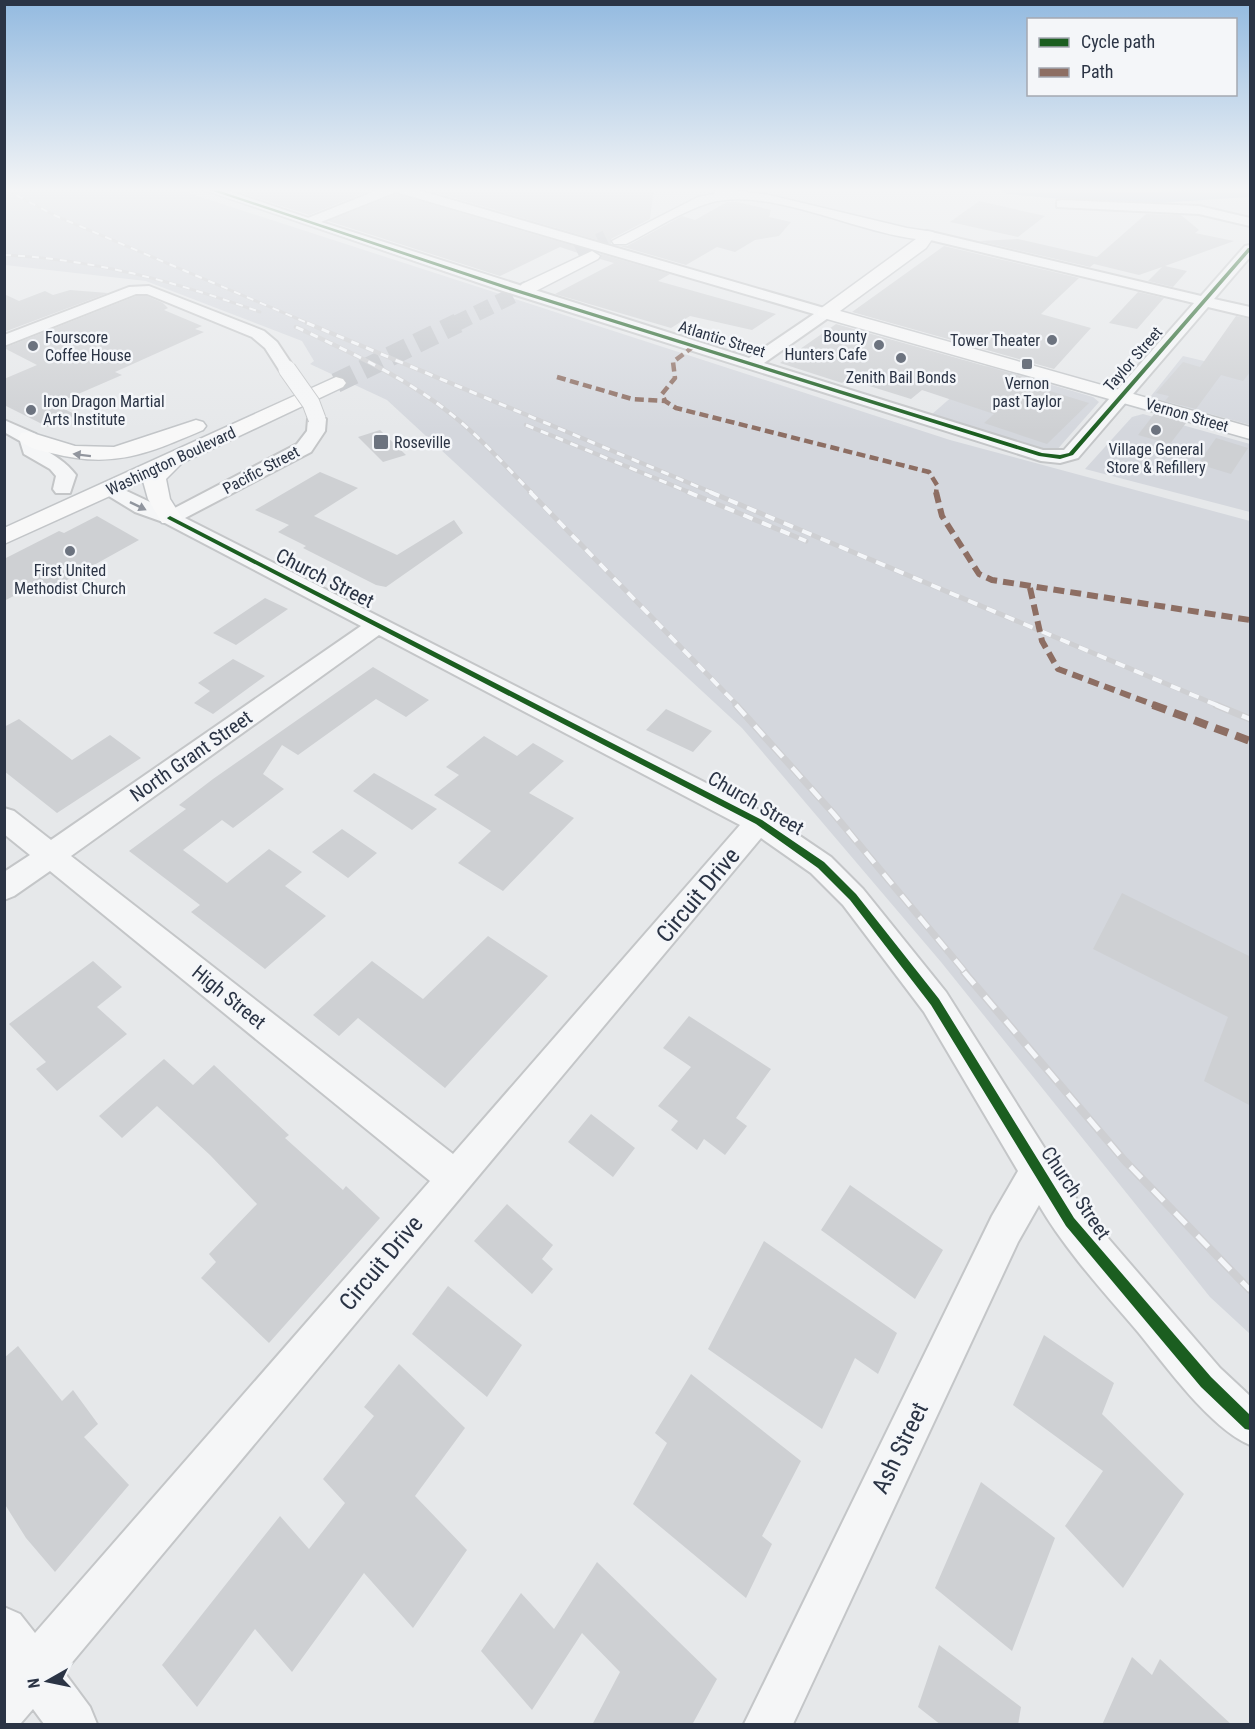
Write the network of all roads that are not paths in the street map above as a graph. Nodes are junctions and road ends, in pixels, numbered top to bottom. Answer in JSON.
{"nodes":[{"id":1,"x":454,"y":269,"type":"edge"},
{"id":2,"x":556,"y":269,"type":"tunnel mouth"},
{"id":3,"x":674,"y":269,"type":"edge"},
{"id":4,"x":887,"y":269,"type":"edge"},
{"id":5,"x":1068,"y":269,"type":"edge"},
{"id":6,"x":1233,"y":269,"type":"edge"},
{"id":7,"x":522,"y":286,"type":"tunnel mouth"},
{"id":8,"x":1204,"y":301,"type":"junction"},
{"id":9,"x":1251,"y":312,"type":"edge"},
{"id":10,"x":826,"y":313,"type":"junction"},
{"id":11,"x":4,"y":341,"type":"edge"},
{"id":12,"x":751,"y":364,"type":"junction"},
{"id":13,"x":1121,"y":396,"type":"junction"},
{"id":14,"x":238,"y":415,"type":"junction"},
{"id":15,"x":4,"y":425,"type":"edge"},
{"id":16,"x":1251,"y":433,"type":"edge"},
{"id":17,"x":29,"y":438,"type":"junction"},
{"id":18,"x":1060,"y":457,"type":"joint"},
{"id":19,"x":173,"y":460,"type":"junction"},
{"id":20,"x":63,"y":489,"type":"junction"},
{"id":21,"x":109,"y":490,"type":"junction"},
{"id":22,"x":4,"y":514,"type":"edge"},
{"id":23,"x":170,"y":518,"type":"junction"},
{"id":24,"x":4,"y":537,"type":"edge"},
{"id":25,"x":378,"y":625,"type":"junction"},
{"id":26,"x":4,"y":818,"type":"edge"},
{"id":27,"x":759,"y":822,"type":"junction"},
{"id":28,"x":51,"y":855,"type":"junction"},
{"id":29,"x":4,"y":888,"type":"edge"},
{"id":30,"x":1037,"y":1173,"type":"junction"},
{"id":31,"x":454,"y":1177,"type":"junction"},
{"id":32,"x":1251,"y":1424,"type":"edge"},
{"id":33,"x":4,"y":1630,"type":"edge"},
{"id":34,"x":19,"y":1689,"type":"edge"},
{"id":35,"x":73,"y":1725,"type":"edge"},
{"id":36,"x":768,"y":1725,"type":"edge"}],
"edges":[{"from":1,"to":12,"type":"street","name":"Atlantic Street"},
{"from":2,"to":7,"type":"main road"},
{"from":3,"to":10,"type":"street","name":"Vernon Street"},
{"from":4,"to":10,"type":"main road"},
{"from":5,"to":8,"type":"street"},
{"from":6,"to":8,"type":"street","name":"Taylor Street"},
{"from":8,"to":9,"type":"street"},
{"from":8,"to":13,"type":"street","name":"Taylor Street"},
{"from":10,"to":12,"type":"street"},
{"from":10,"to":13,"type":"main road","name":"Vernon Street"},
{"from":11,"to":23,"type":"street","name":"Pacific Street","bridge":true},
{"from":12,"to":18,"type":"street","name":"Atlantic Street"},
{"from":13,"to":16,"type":"main road","name":"Vernon Street"},
{"from":13,"to":18,"type":"street","name":"Taylor Street"},
{"from":14,"to":17,"type":"main road","one_way":true},
{"from":14,"to":19,"type":"main road","name":"Washington Boulevard"},
{"from":14,"to":20,"type":"main road","name":"Washington Boulevard"},
{"from":15,"to":17,"type":"street"},
{"from":17,"to":20,"type":"street"},
{"from":19,"to":21,"type":"main road","name":"Washington Boulevard"},
{"from":19,"to":23,"type":"main road"},
{"from":20,"to":22,"type":"main road","name":"Washington Boulevard"},
{"from":21,"to":23,"type":"street","name":"Church Street","one_way":true},
{"from":21,"to":24,"type":"main road","name":"Washington Boulevard"},
{"from":23,"to":25,"type":"street","name":"Church Street"},
{"from":25,"to":27,"type":"street","name":"Church Street"},
{"from":25,"to":28,"type":"street","name":"North Grant Street"},
{"from":26,"to":28,"type":"street","name":"High Street"},
{"from":27,"to":30,"type":"street","name":"Church Street"},
{"from":27,"to":31,"type":"street","name":"Circuit Drive"},
{"from":28,"to":29,"type":"street","name":"North Grant Street"},
{"from":28,"to":31,"type":"street","name":"High Street"},
{"from":30,"to":32,"type":"street","name":"Church Street"},
{"from":30,"to":36,"type":"street","name":"Ash Street"},
{"from":31,"to":34,"type":"street","name":"Circuit Drive"},
{"from":33,"to":34,"type":"street"},
{"from":34,"to":35,"type":"street"}]}
